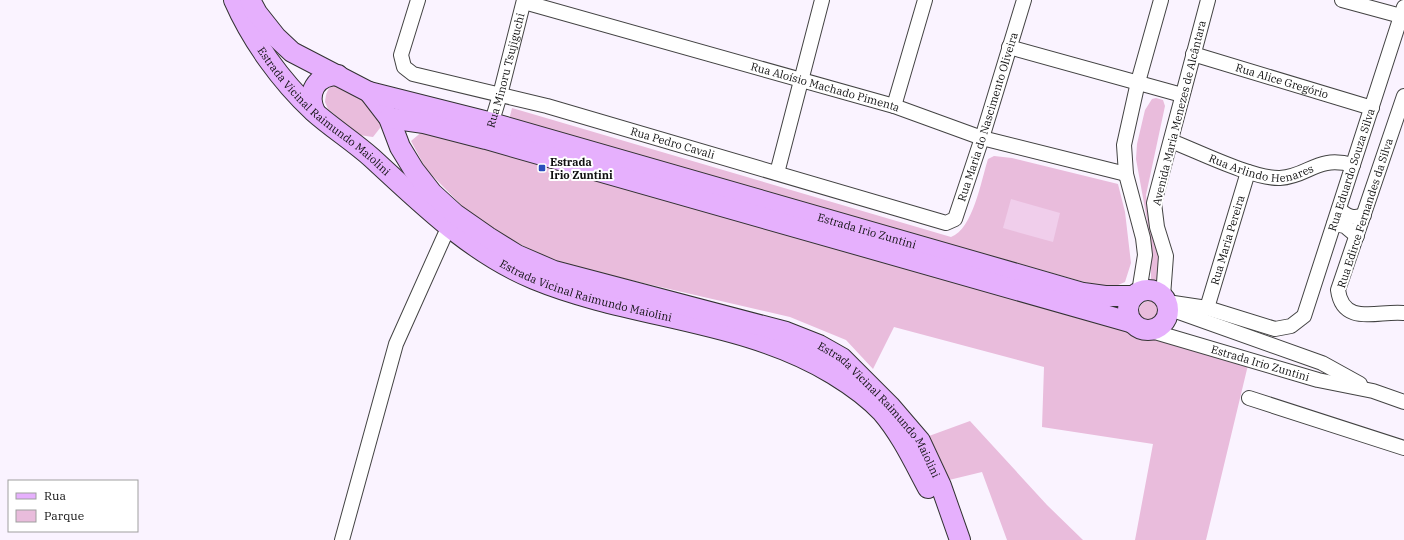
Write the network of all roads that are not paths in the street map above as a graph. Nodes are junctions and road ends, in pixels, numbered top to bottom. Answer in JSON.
{"nodes":[{"id":1,"x":234,"y":0,"type":"edge"},
{"id":2,"x":250,"y":0,"type":"edge"},
{"id":3,"x":418,"y":0,"type":"edge"},
{"id":4,"x":822,"y":0,"type":"edge"},
{"id":5,"x":925,"y":0,"type":"edge"},
{"id":6,"x":1024,"y":0,"type":"edge"},
{"id":7,"x":1161,"y":0,"type":"edge"},
{"id":8,"x":1208,"y":0,"type":"edge"},
{"id":9,"x":1342,"y":0,"type":"edge"},
{"id":10,"x":524,"y":1,"type":"edge"},
{"id":11,"x":1403,"y":11,"type":"edge"},
{"id":12,"x":1010,"y":47,"type":"junction"},
{"id":13,"x":1193,"y":54,"type":"junction"},
{"id":14,"x":338,"y":75,"type":"junction"},
{"id":15,"x":801,"y":80,"type":"junction"},
{"id":16,"x":1138,"y":82,"type":"junction"},
{"id":17,"x":369,"y":92,"type":"junction"},
{"id":18,"x":500,"y":95,"type":"junction"},
{"id":19,"x":1182,"y":95,"type":"junction"},
{"id":20,"x":1404,"y":96,"type":"edge"},
{"id":21,"x":894,"y":106,"type":"junction"},
{"id":22,"x":1372,"y":108,"type":"junction"},
{"id":23,"x":315,"y":112,"type":"junction"},
{"id":24,"x":1401,"y":113,"type":"edge"},
{"id":25,"x":390,"y":122,"type":"junction"},
{"id":26,"x":489,"y":131,"type":"junction"},
{"id":27,"x":982,"y":138,"type":"junction"},
{"id":28,"x":1170,"y":141,"type":"junction"},
{"id":29,"x":364,"y":151,"type":"junction"},
{"id":30,"x":1353,"y":165,"type":"junction"},
{"id":31,"x":1248,"y":172,"type":"junction"},
{"id":32,"x":777,"y":173,"type":"junction"},
{"id":33,"x":1126,"y":174,"type":"junction"},
{"id":34,"x":1339,"y":209,"type":"junction"},
{"id":35,"x":1364,"y":215,"type":"junction"},
{"id":36,"x":942,"y":223,"type":"joint"},
{"id":37,"x":1334,"y":224,"type":"junction"},
{"id":38,"x":448,"y":228,"type":"junction"},
{"id":39,"x":1357,"y":236,"type":"junction"},
{"id":40,"x":1137,"y":294,"type":"junction"},
{"id":41,"x":1166,"y":302,"type":"junction"},
{"id":42,"x":1207,"y":308,"type":"junction"},
{"id":43,"x":1404,"y":313,"type":"edge"},
{"id":44,"x":1141,"y":327,"type":"junction"},
{"id":45,"x":1373,"y":391,"type":"junction"},
{"id":46,"x":1249,"y":398,"type":"dead end"},
{"id":47,"x":1404,"y":402,"type":"edge"},
{"id":48,"x":1404,"y":448,"type":"edge"},
{"id":49,"x":342,"y":540,"type":"edge"},
{"id":50,"x":948,"y":540,"type":"edge"},
{"id":51,"x":960,"y":540,"type":"edge"}],
"edges":[{"from":1,"to":23,"type":"main road","name":"Estrada Vicinal Raimundo Maiolini"},
{"from":2,"to":14,"type":"main road","name":"Estrada Vicinal Raimundo Maiolini"},
{"from":3,"to":18,"type":"street","name":"Rua Pedro Cavali"},
{"from":4,"to":15,"type":"street"},
{"from":5,"to":21,"type":"street"},
{"from":6,"to":12,"type":"street","name":"Rua Maria do Nascimento Oliveira"},
{"from":7,"to":16,"type":"street","name":"Avenida Maria Menezes de Alcântara"},
{"from":8,"to":13,"type":"street","name":"Avenida Maria Menezes de Alcântara"},
{"from":9,"to":11,"type":"street"},
{"from":10,"to":15,"type":"street","name":"Rua Aloísio Machado Pimenta"},
{"from":10,"to":18,"type":"street","name":"Rua Minoru Tsujiguchi"},
{"from":11,"to":22,"type":"street","name":"Rua Eduardo Souza Silva"},
{"from":12,"to":16,"type":"street"},
{"from":12,"to":27,"type":"street","name":"Rua Maria do Nascimento Oliveira"},
{"from":13,"to":19,"type":"street","name":"Avenida Maria Menezes de Alcântara"},
{"from":13,"to":22,"type":"street","name":"Rua Alice Gregório"},
{"from":14,"to":17,"type":"main road","name":"Estrada Vicinal Raimundo Maiolini"},
{"from":14,"to":23,"type":"main road"},
{"from":15,"to":21,"type":"street","name":"Rua Aloísio Machado Pimenta"},
{"from":15,"to":32,"type":"street"},
{"from":16,"to":19,"type":"street"},
{"from":16,"to":33,"type":"street","name":"Avenida Maria Menezes de Alcântara"},
{"from":17,"to":25,"type":"main road","name":"Estrada Vicinal Raimundo Maiolini"},
{"from":17,"to":26,"type":"main road","name":"Estrada Irio Zuntini"},
{"from":18,"to":26,"type":"street","name":"Rua Minoru Tsujiguchi"},
{"from":18,"to":32,"type":"street","name":"Rua Pedro Cavali"},
{"from":19,"to":28,"type":"street","name":"Avenida Maria Menezes de Alcântara"},
{"from":20,"to":24,"type":"street","name":"Rua Edirce Fernandes da Silva"},
{"from":21,"to":27,"type":"street","name":"Rua Aloísio Machado Pimenta"},
{"from":22,"to":30,"type":"street","name":"Rua Eduardo Souza Silva"},
{"from":23,"to":29,"type":"main road","name":"Estrada Vicinal Raimundo Maiolini"},
{"from":24,"to":35,"type":"street","name":"Rua Edirce Fernandes da Silva"},
{"from":25,"to":26,"type":"main road","name":"Estrada Irio Zuntini"},
{"from":25,"to":29,"type":"main road"},
{"from":25,"to":51,"type":"main road","name":"Estrada Vicinal Raimundo Maiolini"},
{"from":26,"to":40,"type":"main road","name":"Estrada Irio Zuntini"},
{"from":26,"to":44,"type":"main road","name":"Estrada Irio Zuntini"},
{"from":27,"to":33,"type":"street","name":"Rua Aloísio Machado Pimenta"},
{"from":27,"to":36,"type":"street","name":"Rua Maria do Nascimento Oliveira"},
{"from":28,"to":31,"type":"street","name":"Rua Arlindo Henares"},
{"from":28,"to":41,"type":"street","name":"Avenida Maria Menezes de Alcântara"},
{"from":29,"to":38,"type":"main road","name":"Estrada Vicinal Raimundo Maiolini"},
{"from":30,"to":31,"type":"street","name":"Rua Arlindo Henares"},
{"from":30,"to":34,"type":"street","name":"Rua Eduardo Souza Silva"},
{"from":31,"to":42,"type":"street","name":"Rua Maria Pereira"},
{"from":32,"to":36,"type":"street","name":"Rua Pedro Cavali"},
{"from":33,"to":40,"type":"street","name":"Avenida Maria Menezes de Alcântara"},
{"from":34,"to":35,"type":"street"},
{"from":34,"to":37,"type":"street","name":"Rua Eduardo Souza Silva"},
{"from":35,"to":39,"type":"street","name":"Rua Edirce Fernandes da Silva"},
{"from":37,"to":39,"type":"street"},
{"from":37,"to":42,"type":"street","name":"Rua Eduardo Souza Silva"},
{"from":38,"to":49,"type":"street"},
{"from":38,"to":50,"type":"main road","name":"Estrada Vicinal Raimundo Maiolini"},
{"from":39,"to":43,"type":"street","name":"Rua Edirce Fernandes da Silva"},
{"from":40,"to":41,"type":"main road"},
{"from":40,"to":44,"type":"main road"},
{"from":41,"to":42,"type":"street"},
{"from":41,"to":44,"type":"main road"},
{"from":41,"to":45,"type":"street","name":"Estrada Irio Zuntini"},
{"from":44,"to":45,"type":"street","name":"Estrada Irio Zuntini"},
{"from":45,"to":47,"type":"street","name":"Estrada Irio Zuntini"},
{"from":46,"to":48,"type":"street"}]}
